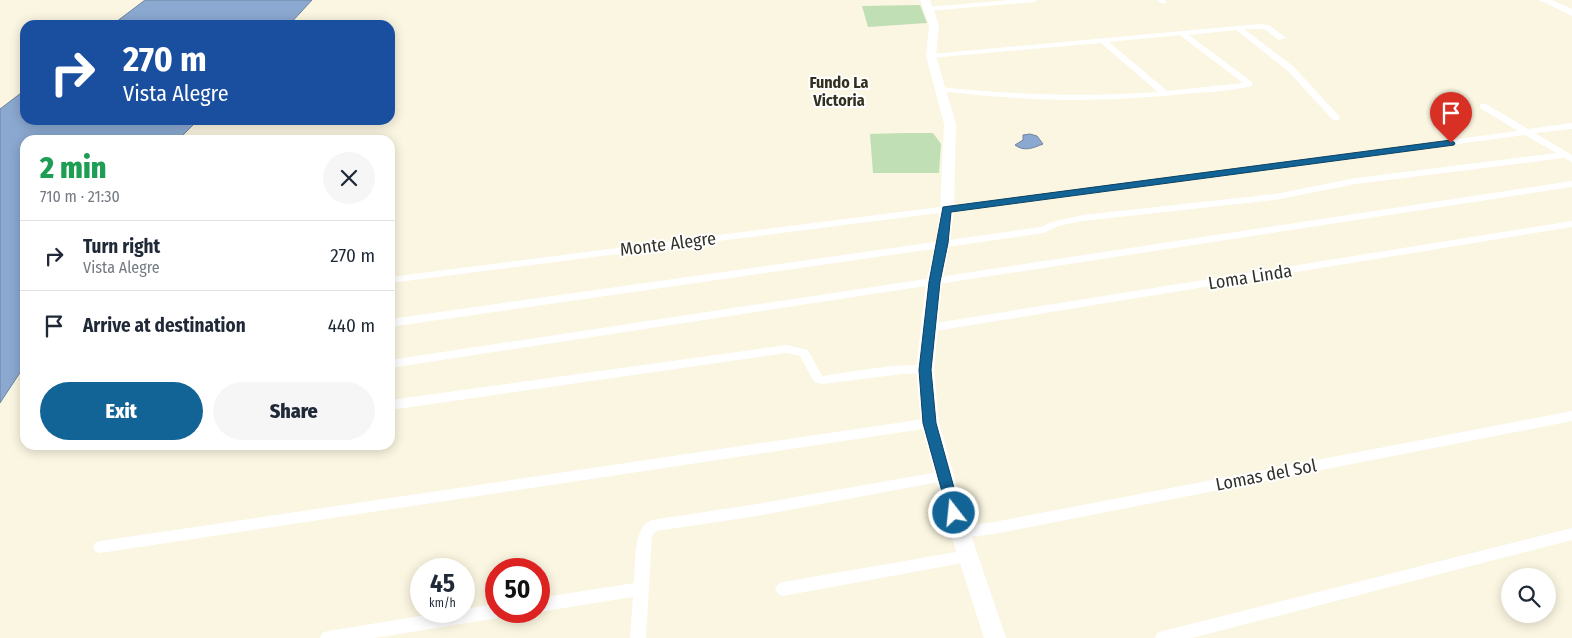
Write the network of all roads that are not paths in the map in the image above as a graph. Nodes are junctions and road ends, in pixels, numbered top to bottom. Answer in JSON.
{"nodes":[{"id":1,"x":1034,"y":0,"type":"edge"},
{"id":2,"x":1560,"y":2,"type":"edge"},
{"id":3,"x":926,"y":4,"type":"edge"},
{"id":4,"x":1572,"y":13,"type":"edge"},
{"id":5,"x":1238,"y":28,"type":"junction"},
{"id":6,"x":1184,"y":34,"type":"junction"},
{"id":7,"x":1282,"y":38,"type":"dead end"},
{"id":8,"x":1104,"y":41,"type":"junction"},
{"id":9,"x":931,"y":56,"type":"junction"},
{"id":10,"x":941,"y":89,"type":"junction"},
{"id":11,"x":1165,"y":94,"type":"junction"},
{"id":12,"x":1483,"y":106,"type":"dead end"},
{"id":13,"x":1336,"y":118,"type":"dead end"},
{"id":14,"x":1572,"y":126,"type":"edge"},
{"id":15,"x":1528,"y":133,"type":"junction"},
{"id":16,"x":1569,"y":157,"type":"edge"},
{"id":17,"x":1572,"y":184,"type":"edge"},
{"id":18,"x":947,"y":210,"type":"junction"},
{"id":19,"x":1572,"y":224,"type":"edge"},
{"id":20,"x":943,"y":243,"type":"junction"},
{"id":21,"x":395,"y":279,"type":"edge"},
{"id":22,"x":934,"y":282,"type":"junction"},
{"id":23,"x":395,"y":323,"type":"edge"},
{"id":24,"x":928,"y":328,"type":"junction"},
{"id":25,"x":395,"y":363,"type":"edge"},
{"id":26,"x":925,"y":370,"type":"junction"},
{"id":27,"x":395,"y":404,"type":"edge"},
{"id":28,"x":1572,"y":416,"type":"edge"},
{"id":29,"x":930,"y":423,"type":"junction"},
{"id":30,"x":944,"y":476,"type":"junction"},
{"id":31,"x":960,"y":532,"type":"junction"},
{"id":32,"x":1572,"y":534,"type":"edge"},
{"id":33,"x":100,"y":547,"type":"dead end"},
{"id":34,"x":968,"y":556,"type":"junction"},
{"id":35,"x":641,"y":589,"type":"junction"},
{"id":36,"x":783,"y":589,"type":"dead end"},
{"id":37,"x":550,"y":603,"type":"edge"},
{"id":38,"x":485,"y":613,"type":"edge"},
{"id":39,"x":328,"y":638,"type":"edge"},
{"id":40,"x":638,"y":638,"type":"edge"},
{"id":41,"x":995,"y":638,"type":"edge"},
{"id":42,"x":1163,"y":638,"type":"edge"}],
"edges":[{"from":1,"to":3,"type":"street"},
{"from":2,"to":4,"type":"main road"},
{"from":3,"to":9,"type":"main road"},
{"from":5,"to":6,"type":"street"},
{"from":5,"to":7,"type":"street"},
{"from":5,"to":13,"type":"street"},
{"from":6,"to":8,"type":"street"},
{"from":6,"to":11,"type":"street"},
{"from":8,"to":9,"type":"street"},
{"from":8,"to":11,"type":"street"},
{"from":9,"to":10,"type":"main road"},
{"from":10,"to":11,"type":"street"},
{"from":10,"to":18,"type":"main road"},
{"from":12,"to":15,"type":"street"},
{"from":14,"to":15,"type":"street","name":"Monte Alegre"},
{"from":15,"to":16,"type":"street"},
{"from":15,"to":18,"type":"street","name":"Monte Alegre"},
{"from":16,"to":20,"type":"street"},
{"from":17,"to":22,"type":"street"},
{"from":18,"to":20,"type":"main road"},
{"from":18,"to":21,"type":"street","name":"Monte Alegre"},
{"from":19,"to":24,"type":"street","name":"Loma Linda"},
{"from":20,"to":22,"type":"main road"},
{"from":20,"to":23,"type":"street"},
{"from":22,"to":24,"type":"main road"},
{"from":22,"to":25,"type":"street"},
{"from":24,"to":26,"type":"main road"},
{"from":26,"to":27,"type":"street"},
{"from":26,"to":29,"type":"main road"},
{"from":28,"to":31,"type":"street","name":"Lomas del Sol"},
{"from":29,"to":30,"type":"main road"},
{"from":29,"to":33,"type":"street"},
{"from":30,"to":31,"type":"main road"},
{"from":30,"to":35,"type":"street"},
{"from":31,"to":34,"type":"main road"},
{"from":32,"to":42,"type":"street"},
{"from":34,"to":36,"type":"street"},
{"from":34,"to":41,"type":"main road"},
{"from":35,"to":37,"type":"street"},
{"from":35,"to":40,"type":"street"},
{"from":38,"to":39,"type":"street"}]}
